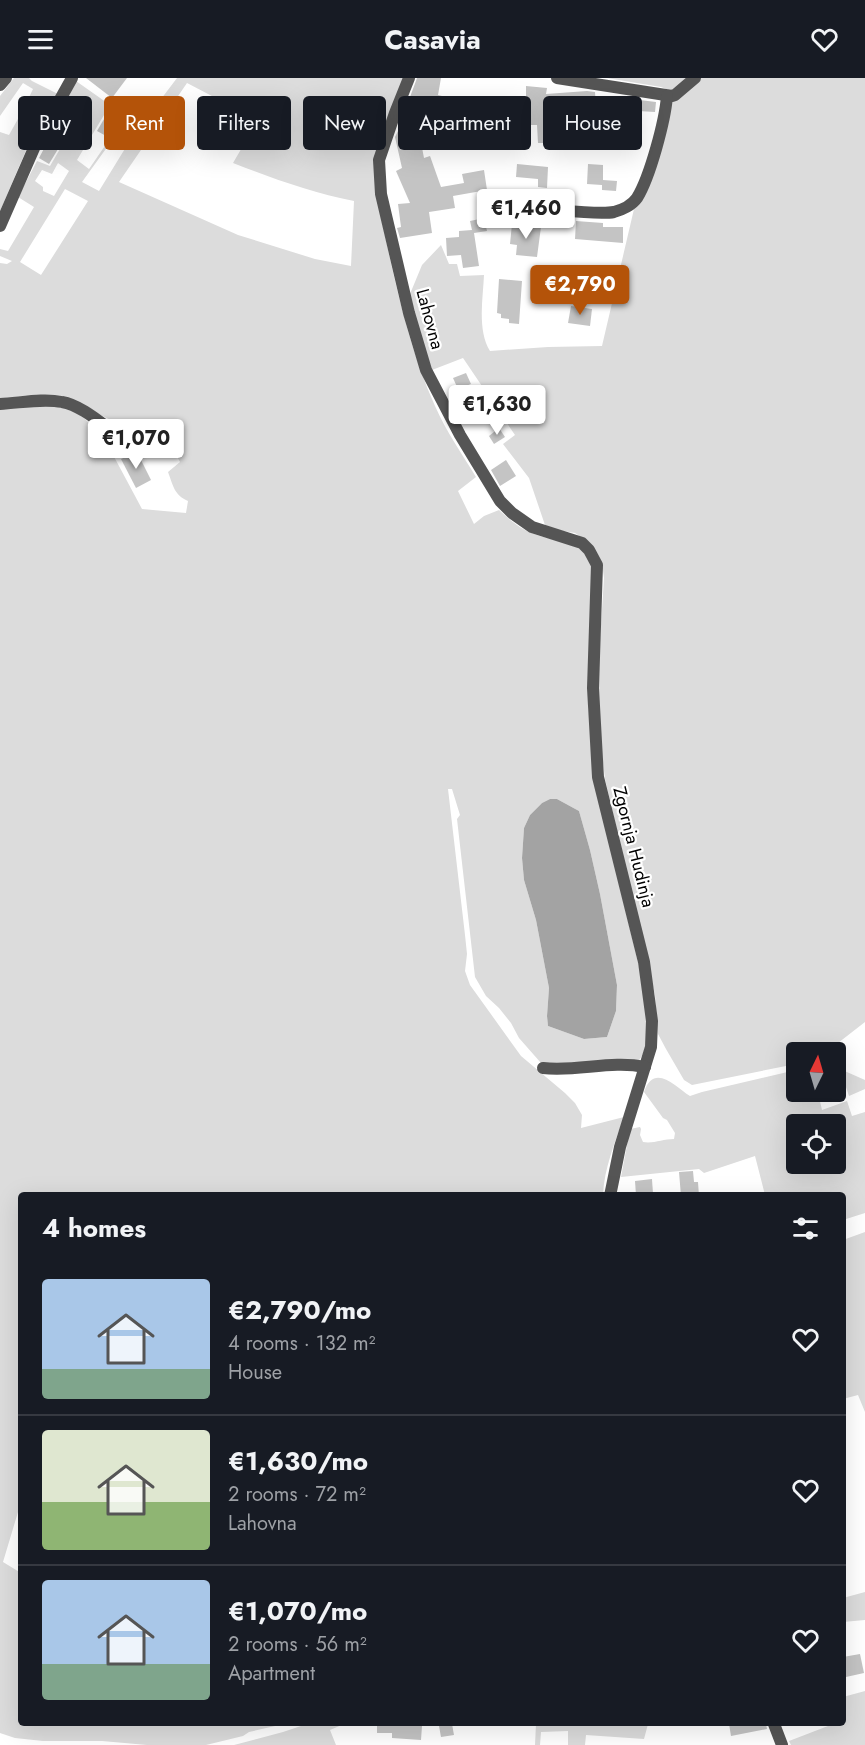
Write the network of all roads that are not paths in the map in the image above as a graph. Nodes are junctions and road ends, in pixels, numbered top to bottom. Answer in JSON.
{"nodes":[{"id":1,"x":6,"y":78,"type":"edge"},
{"id":2,"x":72,"y":78,"type":"edge"},
{"id":3,"x":409,"y":78,"type":"edge"},
{"id":4,"x":562,"y":78,"type":"edge"},
{"id":5,"x":695,"y":78,"type":"edge"},
{"id":6,"x":0,"y":85,"type":"edge"},
{"id":7,"x":668,"y":96,"type":"junction"},
{"id":8,"x":544,"y":209,"type":"dead end"},
{"id":9,"x":0,"y":226,"type":"edge"},
{"id":10,"x":0,"y":404,"type":"edge"},
{"id":11,"x":119,"y":436,"type":"dead end"},
{"id":12,"x":546,"y":532,"type":"joint"},
{"id":13,"x":645,"y":1067,"type":"junction"},
{"id":14,"x":543,"y":1068,"type":"dead end"},
{"id":15,"x":611,"y":1192,"type":"edge"},
{"id":16,"x":775,"y":1726,"type":"edge"},
{"id":17,"x":782,"y":1745,"type":"edge"}],
"edges":[{"from":1,"to":6,"type":"street"},
{"from":2,"to":9,"type":"street"},
{"from":3,"to":12,"type":"street","name":"Lahovna"},
{"from":4,"to":7,"type":"street"},
{"from":5,"to":7,"type":"street"},
{"from":7,"to":8,"type":"street"},
{"from":10,"to":11,"type":"street"},
{"from":12,"to":13,"type":"street","name":"Zgornja Hudinja"},
{"from":13,"to":14,"type":"street"},
{"from":13,"to":15,"type":"street","name":"Zgornja Hudinja"},
{"from":16,"to":17,"type":"street"}]}
